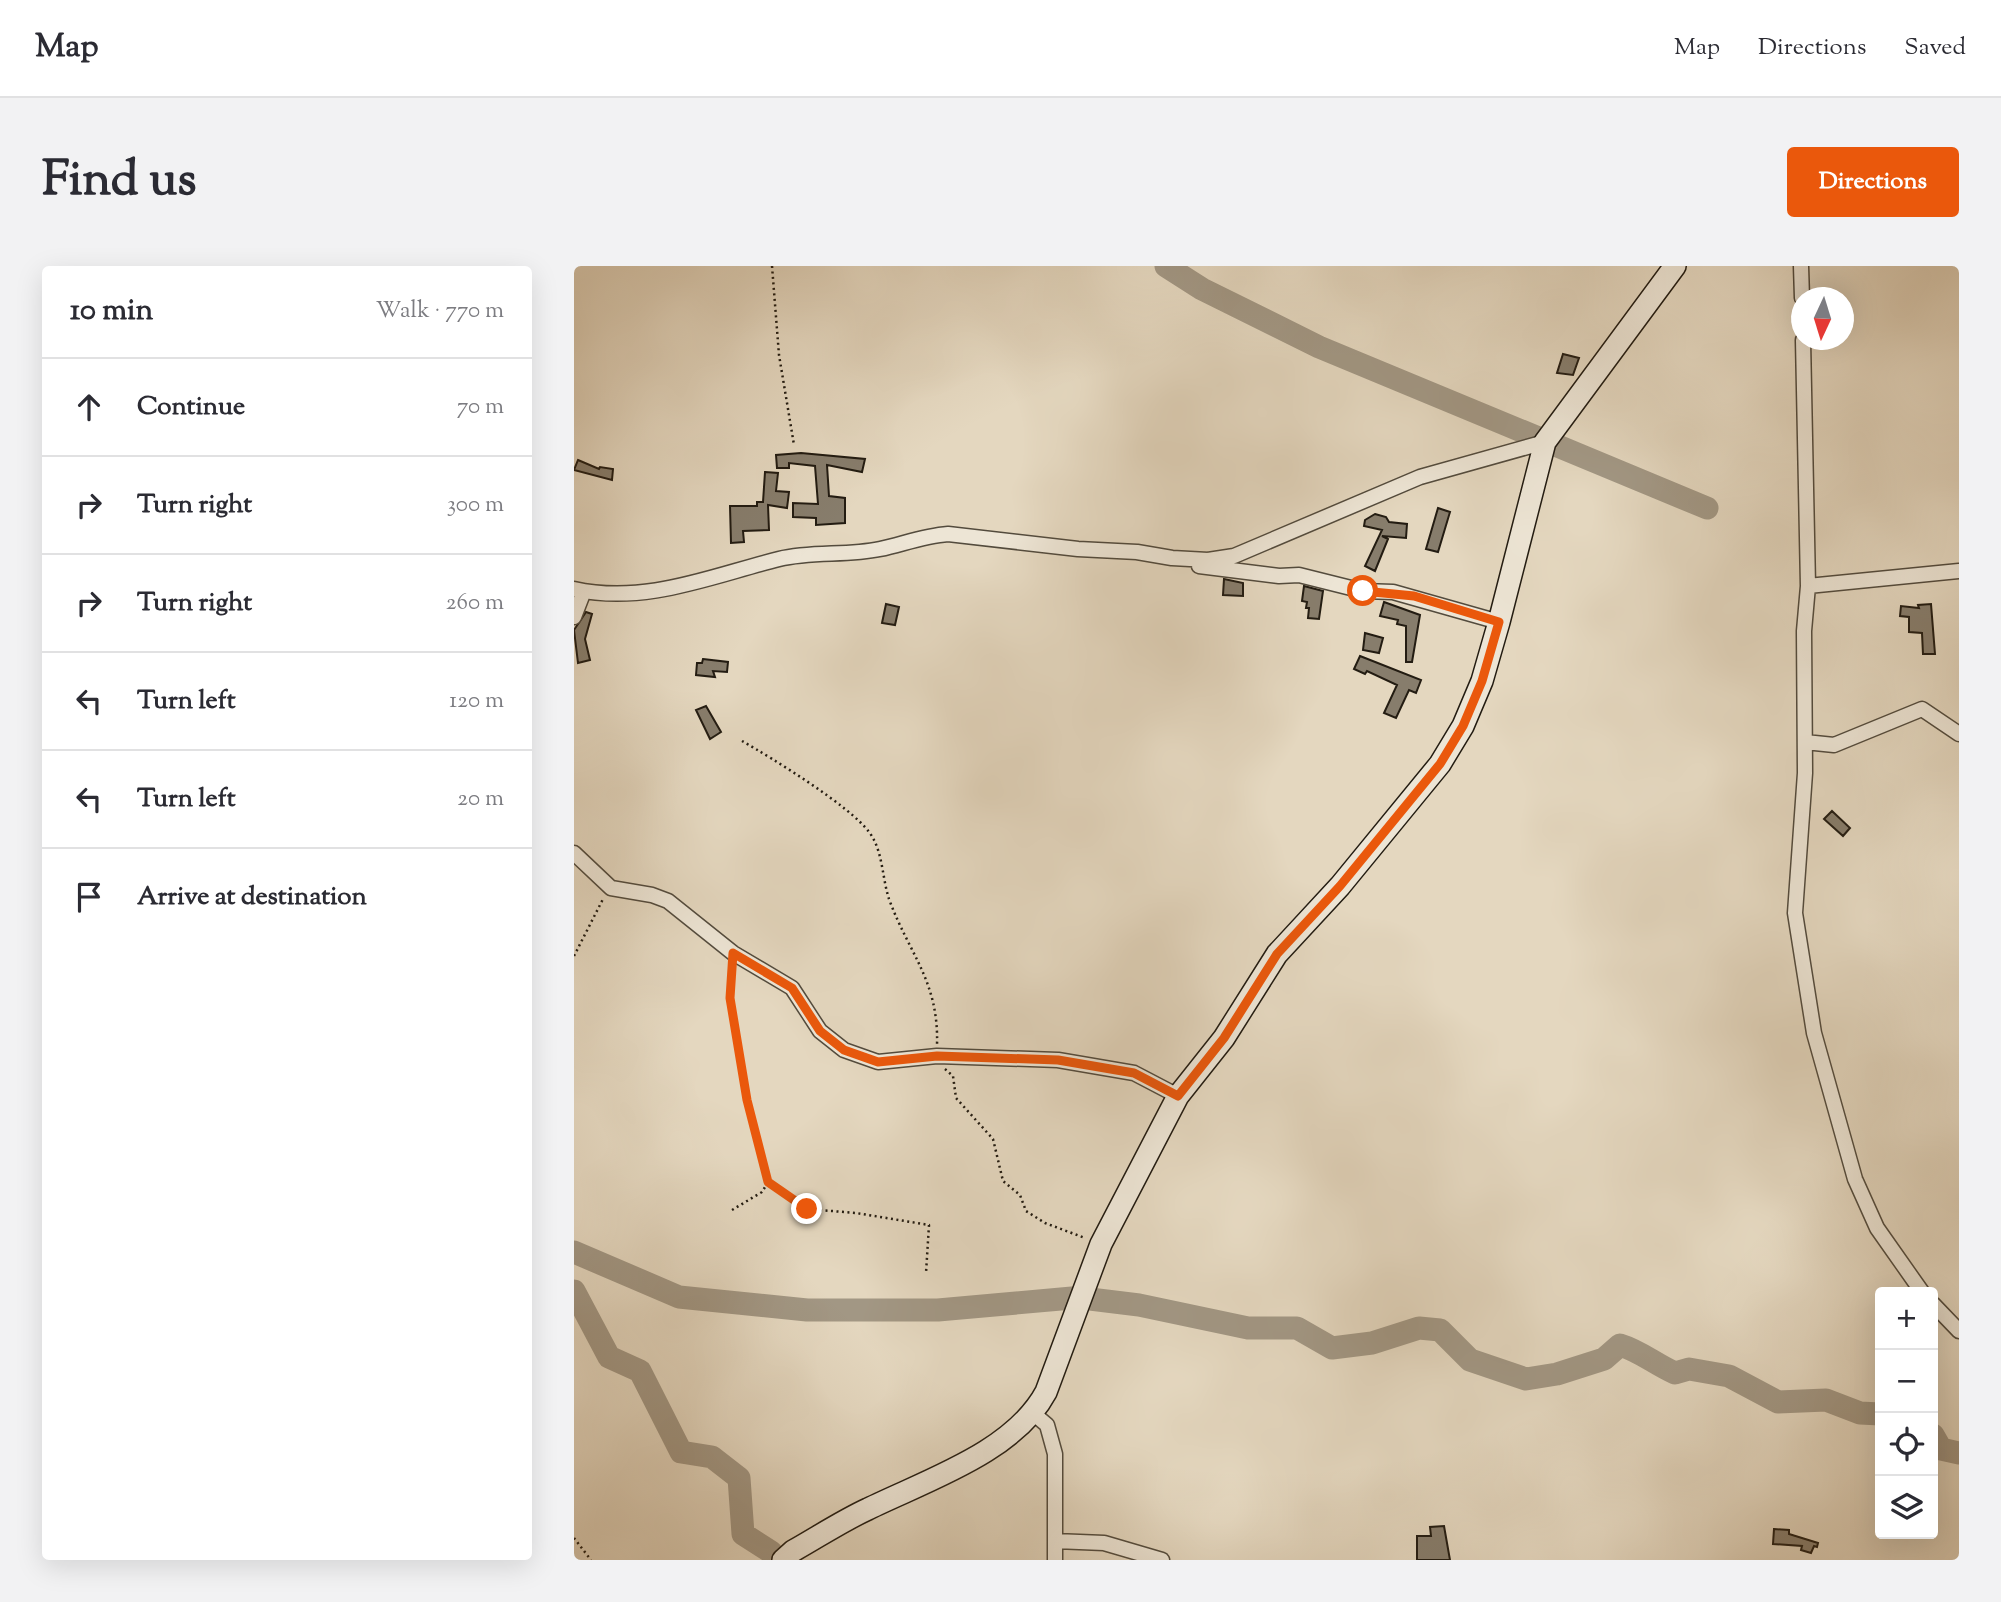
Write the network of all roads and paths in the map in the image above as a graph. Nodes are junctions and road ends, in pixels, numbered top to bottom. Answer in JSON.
{"nodes":[{"id":1,"x":772,"y":266,"type":"edge"},
{"id":2,"x":1675,"y":266,"type":"edge"},
{"id":3,"x":1801,"y":266,"type":"edge"},
{"id":4,"x":1802,"y":287,"type":"edge"},
{"id":5,"x":1803,"y":350,"type":"edge"},
{"id":6,"x":1545,"y":442,"type":"junction"},
{"id":7,"x":794,"y":445,"type":"dead end"},
{"id":8,"x":1172,"y":558,"type":"junction"},
{"id":9,"x":1959,"y":571,"type":"edge"},
{"id":10,"x":1808,"y":586,"type":"junction"},
{"id":11,"x":579,"y":590,"type":"edge"},
{"id":12,"x":574,"y":617,"type":"edge"},
{"id":13,"x":1499,"y":622,"type":"junction"},
{"id":14,"x":1959,"y":734,"type":"edge"},
{"id":15,"x":742,"y":741,"type":"dead end"},
{"id":16,"x":1805,"y":741,"type":"junction"},
{"id":17,"x":574,"y":853,"type":"edge"},
{"id":18,"x":611,"y":888,"type":"junction"},
{"id":19,"x":733,"y":953,"type":"junction"},
{"id":20,"x":574,"y":956,"type":"edge"},
{"id":21,"x":937,"y":1056,"type":"junction"},
{"id":22,"x":1178,"y":1096,"type":"junction"},
{"id":23,"x":768,"y":1182,"type":"junction"},
{"id":24,"x":732,"y":1210,"type":"dead end"},
{"id":25,"x":1101,"y":1244,"type":"junction"},
{"id":26,"x":926,"y":1273,"type":"dead end"},
{"id":27,"x":1918,"y":1287,"type":"edge"},
{"id":28,"x":1938,"y":1309,"type":"edge"},
{"id":29,"x":1959,"y":1331,"type":"edge"},
{"id":30,"x":1034,"y":1414,"type":"junction"},
{"id":31,"x":574,"y":1538,"type":"edge"},
{"id":32,"x":1055,"y":1541,"type":"junction"},
{"id":33,"x":591,"y":1560,"type":"edge"},
{"id":34,"x":783,"y":1560,"type":"edge"},
{"id":35,"x":1055,"y":1560,"type":"edge"},
{"id":36,"x":1162,"y":1560,"type":"edge"}],
"edges":[{"from":1,"to":7,"type":"path"},
{"from":2,"to":6,"type":"street"},
{"from":3,"to":4,"type":"street"},
{"from":5,"to":10,"type":"street"},
{"from":6,"to":8,"type":"street"},
{"from":6,"to":13,"type":"street"},
{"from":8,"to":11,"type":"street"},
{"from":8,"to":13,"type":"street"},
{"from":9,"to":10,"type":"street"},
{"from":10,"to":16,"type":"street"},
{"from":11,"to":12,"type":"street"},
{"from":13,"to":22,"type":"street"},
{"from":14,"to":16,"type":"street"},
{"from":15,"to":21,"type":"path"},
{"from":16,"to":27,"type":"street"},
{"from":17,"to":18,"type":"street"},
{"from":18,"to":19,"type":"street"},
{"from":18,"to":20,"type":"path"},
{"from":19,"to":21,"type":"street"},
{"from":19,"to":23,"type":"path"},
{"from":21,"to":22,"type":"street"},
{"from":21,"to":25,"type":"path"},
{"from":22,"to":25,"type":"street"},
{"from":23,"to":24,"type":"path"},
{"from":23,"to":26,"type":"path"},
{"from":25,"to":30,"type":"street"},
{"from":28,"to":29,"type":"street"},
{"from":30,"to":32,"type":"street"},
{"from":30,"to":34,"type":"street"},
{"from":31,"to":33,"type":"path"},
{"from":32,"to":35,"type":"street"},
{"from":32,"to":36,"type":"street"}]}
